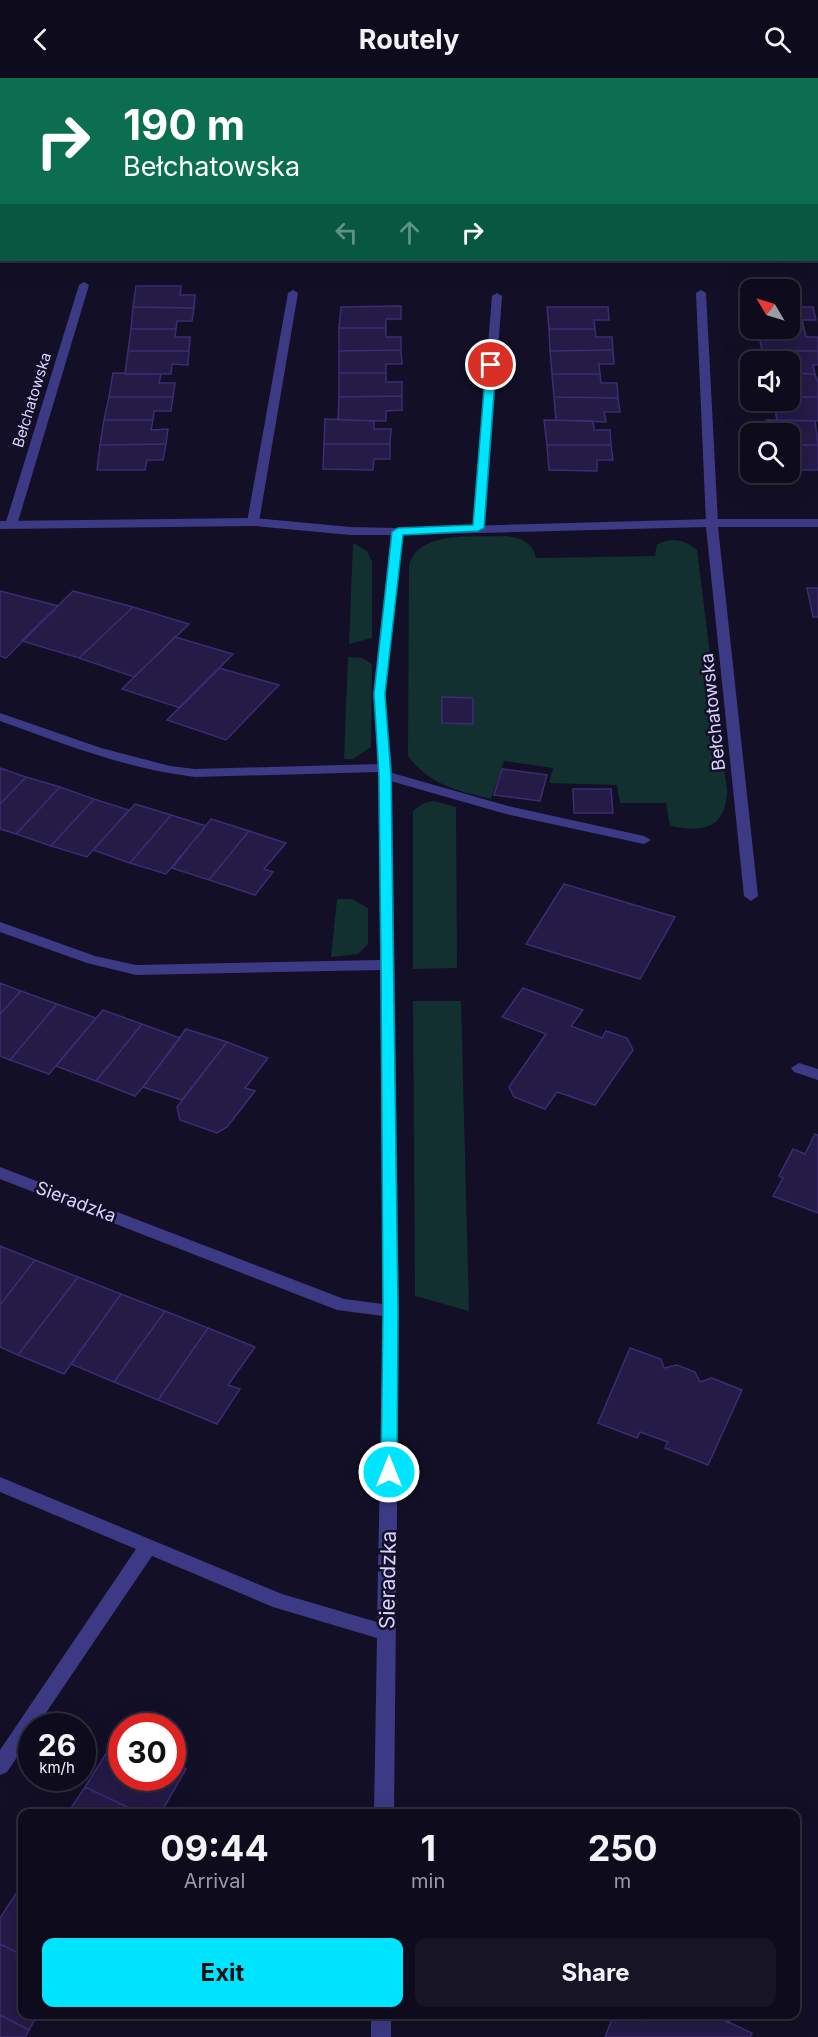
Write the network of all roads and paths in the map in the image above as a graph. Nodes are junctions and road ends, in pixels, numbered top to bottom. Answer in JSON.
{"nodes":[{"id":1,"x":84,"y":285,"type":"dead end"},
{"id":2,"x":293,"y":292,"type":"dead end"},
{"id":3,"x":701,"y":293,"type":"dead end"},
{"id":4,"x":496,"y":296,"type":"dead end"},
{"id":5,"x":253,"y":522,"type":"junction"},
{"id":6,"x":712,"y":523,"type":"junction"},
{"id":7,"x":818,"y":523,"type":"edge"},
{"id":8,"x":5,"y":525,"type":"edge"},
{"id":9,"x":478,"y":528,"type":"junction"},
{"id":10,"x":398,"y":532,"type":"junction"},
{"id":11,"x":0,"y":717,"type":"edge"},
{"id":12,"x":385,"y":772,"type":"junction"},
{"id":13,"x":644,"y":840,"type":"dead end"},
{"id":14,"x":751,"y":896,"type":"dead end"},
{"id":15,"x":0,"y":927,"type":"edge"},
{"id":16,"x":388,"y":965,"type":"junction"},
{"id":17,"x":799,"y":1068,"type":"dead end"},
{"id":18,"x":818,"y":1075,"type":"edge"},
{"id":19,"x":0,"y":1173,"type":"edge"},
{"id":20,"x":391,"y":1311,"type":"junction"},
{"id":21,"x":0,"y":1484,"type":"edge"},
{"id":22,"x":148,"y":1546,"type":"junction"},
{"id":23,"x":387,"y":1633,"type":"junction"},
{"id":24,"x":0,"y":1766,"type":"edge"},
{"id":25,"x":384,"y":1809,"type":"edge"},
{"id":26,"x":381,"y":2019,"type":"edge"},
{"id":27,"x":381,"y":2037,"type":"edge"}],
"edges":[{"from":1,"to":8,"type":"street","name":"Bełchatowska"},
{"from":2,"to":5,"type":"street"},
{"from":3,"to":6,"type":"street","name":"Bełchatowska"},
{"from":4,"to":9,"type":"street"},
{"from":5,"to":8,"type":"street","name":"Bełchatowska"},
{"from":5,"to":10,"type":"street","name":"Bełchatowska"},
{"from":6,"to":7,"type":"street","name":"Bełchatowska"},
{"from":6,"to":9,"type":"street","name":"Bełchatowska"},
{"from":6,"to":14,"type":"street","name":"Bełchatowska"},
{"from":9,"to":10,"type":"street","name":"Bełchatowska"},
{"from":10,"to":12,"type":"street","name":"Sieradzka"},
{"from":11,"to":12,"type":"street"},
{"from":12,"to":13,"type":"street"},
{"from":12,"to":16,"type":"street","name":"Sieradzka"},
{"from":15,"to":16,"type":"street"},
{"from":16,"to":20,"type":"street","name":"Sieradzka"},
{"from":17,"to":18,"type":"street"},
{"from":19,"to":20,"type":"street","name":"Sieradzka"},
{"from":20,"to":23,"type":"street","name":"Sieradzka"},
{"from":21,"to":22,"type":"street"},
{"from":22,"to":23,"type":"street"},
{"from":22,"to":24,"type":"street"},
{"from":23,"to":25,"type":"street","name":"Sieradzka"},
{"from":26,"to":27,"type":"street"}]}
